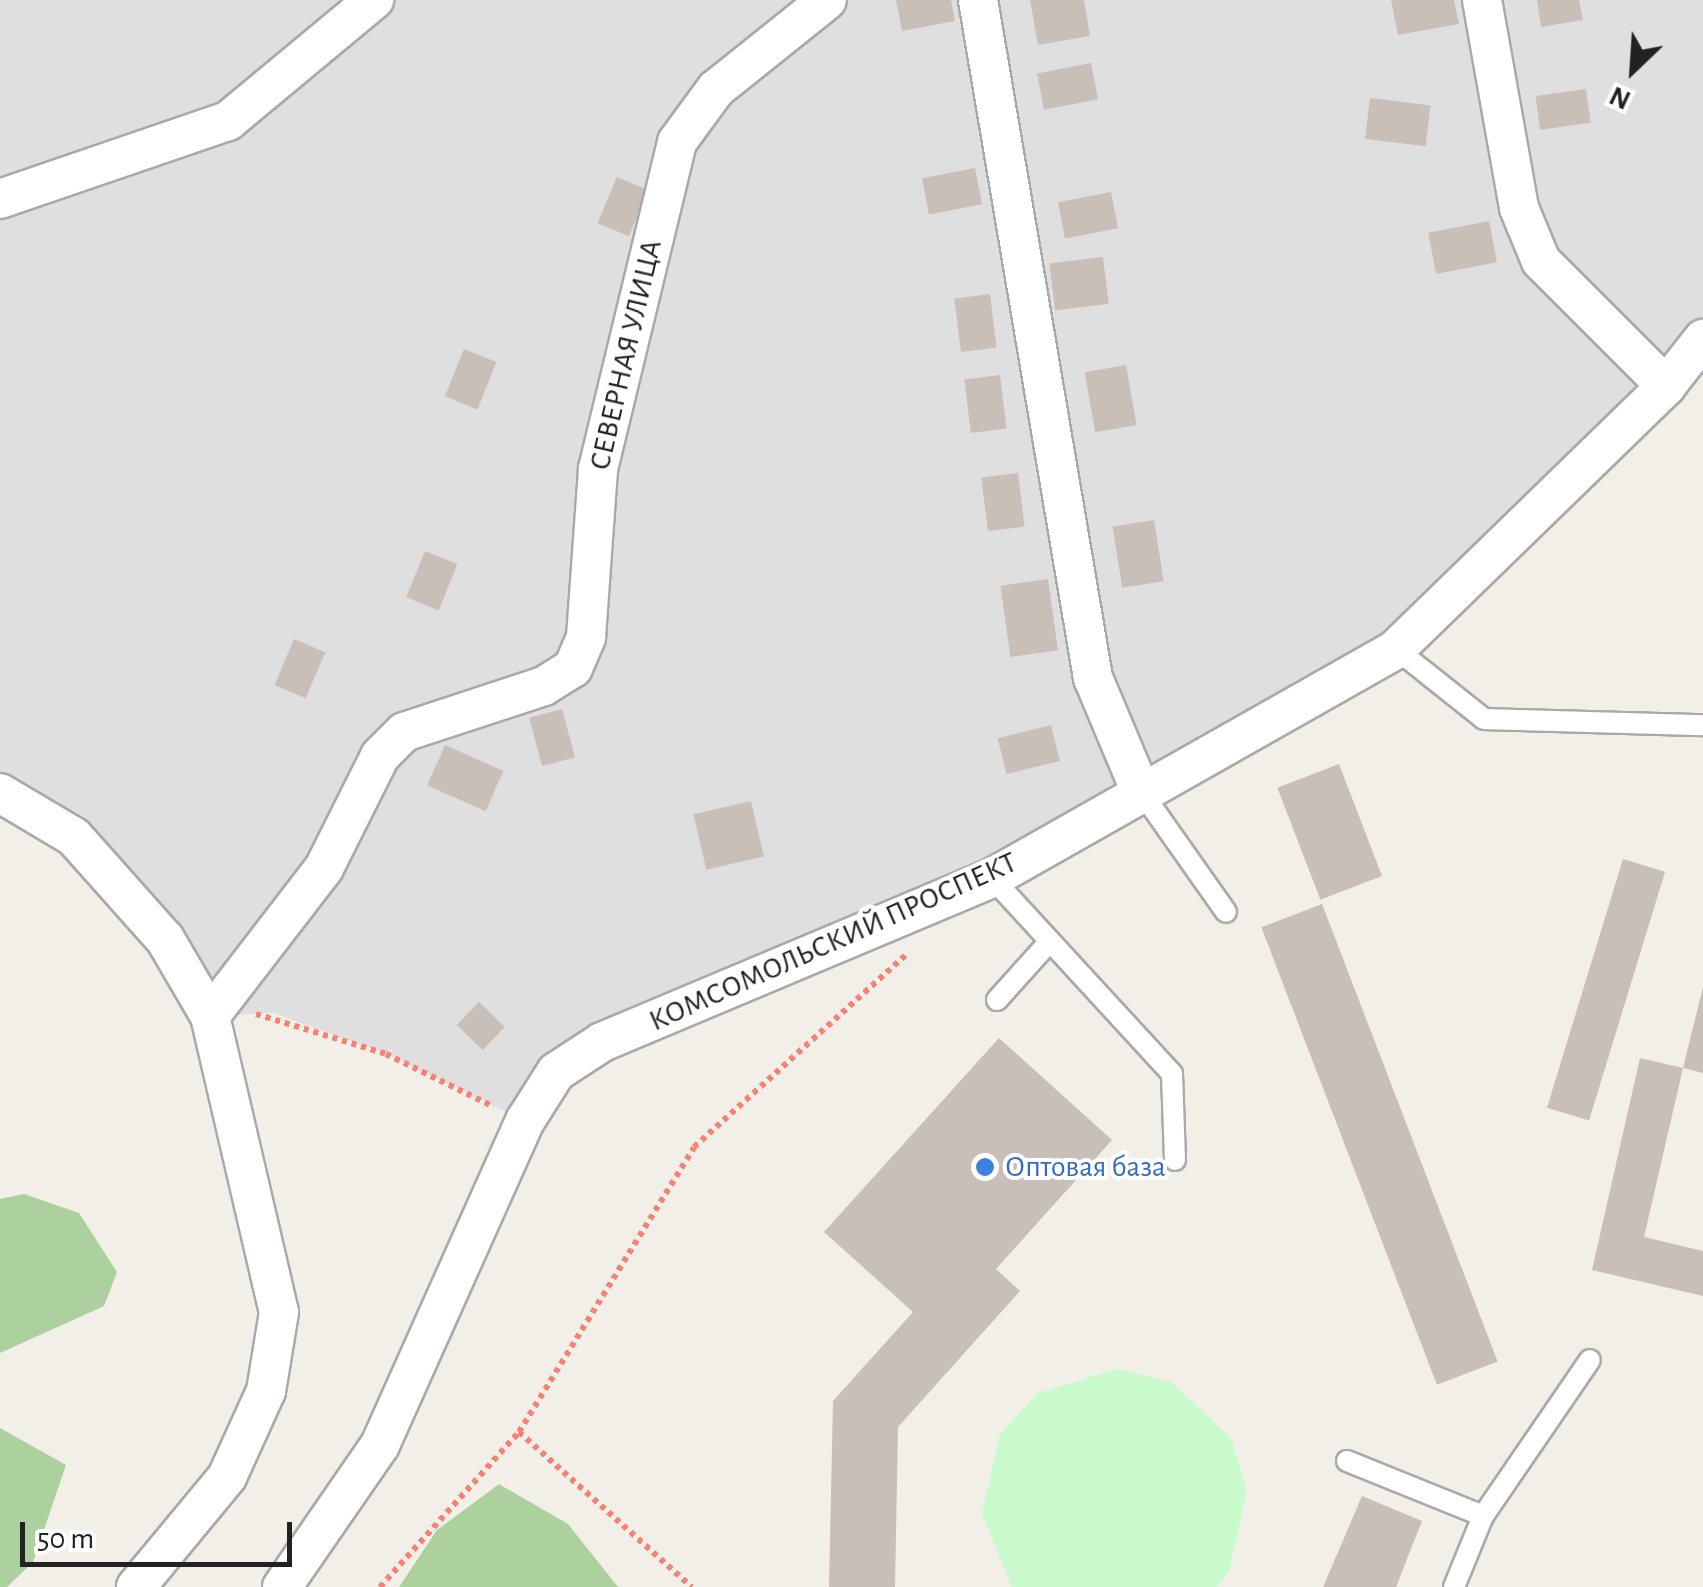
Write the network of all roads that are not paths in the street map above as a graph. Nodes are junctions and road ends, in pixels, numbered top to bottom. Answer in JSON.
{"nodes":[{"id":1,"x":374,"y":0,"type":"edge"},
{"id":2,"x":827,"y":0,"type":"edge"},
{"id":3,"x":978,"y":0,"type":"edge"},
{"id":4,"x":1482,"y":0,"type":"edge"},
{"id":5,"x":0,"y":199,"type":"edge"},
{"id":6,"x":1703,"y":340,"type":"edge"},
{"id":7,"x":1666,"y":386,"type":"junction"},
{"id":8,"x":1396,"y":649,"type":"junction"},
{"id":9,"x":1703,"y":725,"type":"edge"},
{"id":10,"x":1140,"y":790,"type":"junction"},
{"id":11,"x":0,"y":793,"type":"edge"},
{"id":12,"x":992,"y":878,"type":"junction"},
{"id":13,"x":1226,"y":912,"type":"dead end"},
{"id":14,"x":1050,"y":941,"type":"junction"},
{"id":15,"x":997,"y":1000,"type":"dead end"},
{"id":16,"x":210,"y":1016,"type":"junction"},
{"id":17,"x":1175,"y":1160,"type":"dead end"},
{"id":18,"x":1590,"y":1360,"type":"dead end"},
{"id":19,"x":1346,"y":1461,"type":"dead end"},
{"id":20,"x":1482,"y":1516,"type":"junction"},
{"id":21,"x":136,"y":1587,"type":"edge"},
{"id":22,"x":282,"y":1587,"type":"edge"},
{"id":23,"x":1454,"y":1587,"type":"edge"}],
"edges":[{"from":1,"to":5,"type":"street"},
{"from":2,"to":16,"type":"street","name":"СЕВЕРНАЯ УЛИЦА"},
{"from":3,"to":10,"type":"street"},
{"from":4,"to":7,"type":"street"},
{"from":6,"to":7,"type":"street","name":"КОМСОМОЛЬСКИЙ ПРОСПЕКТ"},
{"from":7,"to":8,"type":"street","name":"КОМСОМОЛЬСКИЙ ПРОСПЕКТ"},
{"from":8,"to":9,"type":"lane"},
{"from":8,"to":10,"type":"street","name":"КОМСОМОЛЬСКИЙ ПРОСПЕКТ"},
{"from":10,"to":12,"type":"street","name":"КОМСОМОЛЬСКИЙ ПРОСПЕКТ"},
{"from":10,"to":13,"type":"lane"},
{"from":11,"to":16,"type":"street"},
{"from":12,"to":14,"type":"lane"},
{"from":12,"to":22,"type":"street","name":"КОМСОМОЛЬСКИЙ ПРОСПЕКТ"},
{"from":14,"to":15,"type":"lane"},
{"from":14,"to":17,"type":"lane"},
{"from":16,"to":21,"type":"street"},
{"from":18,"to":20,"type":"lane"},
{"from":19,"to":20,"type":"lane"},
{"from":20,"to":23,"type":"lane"}]}
